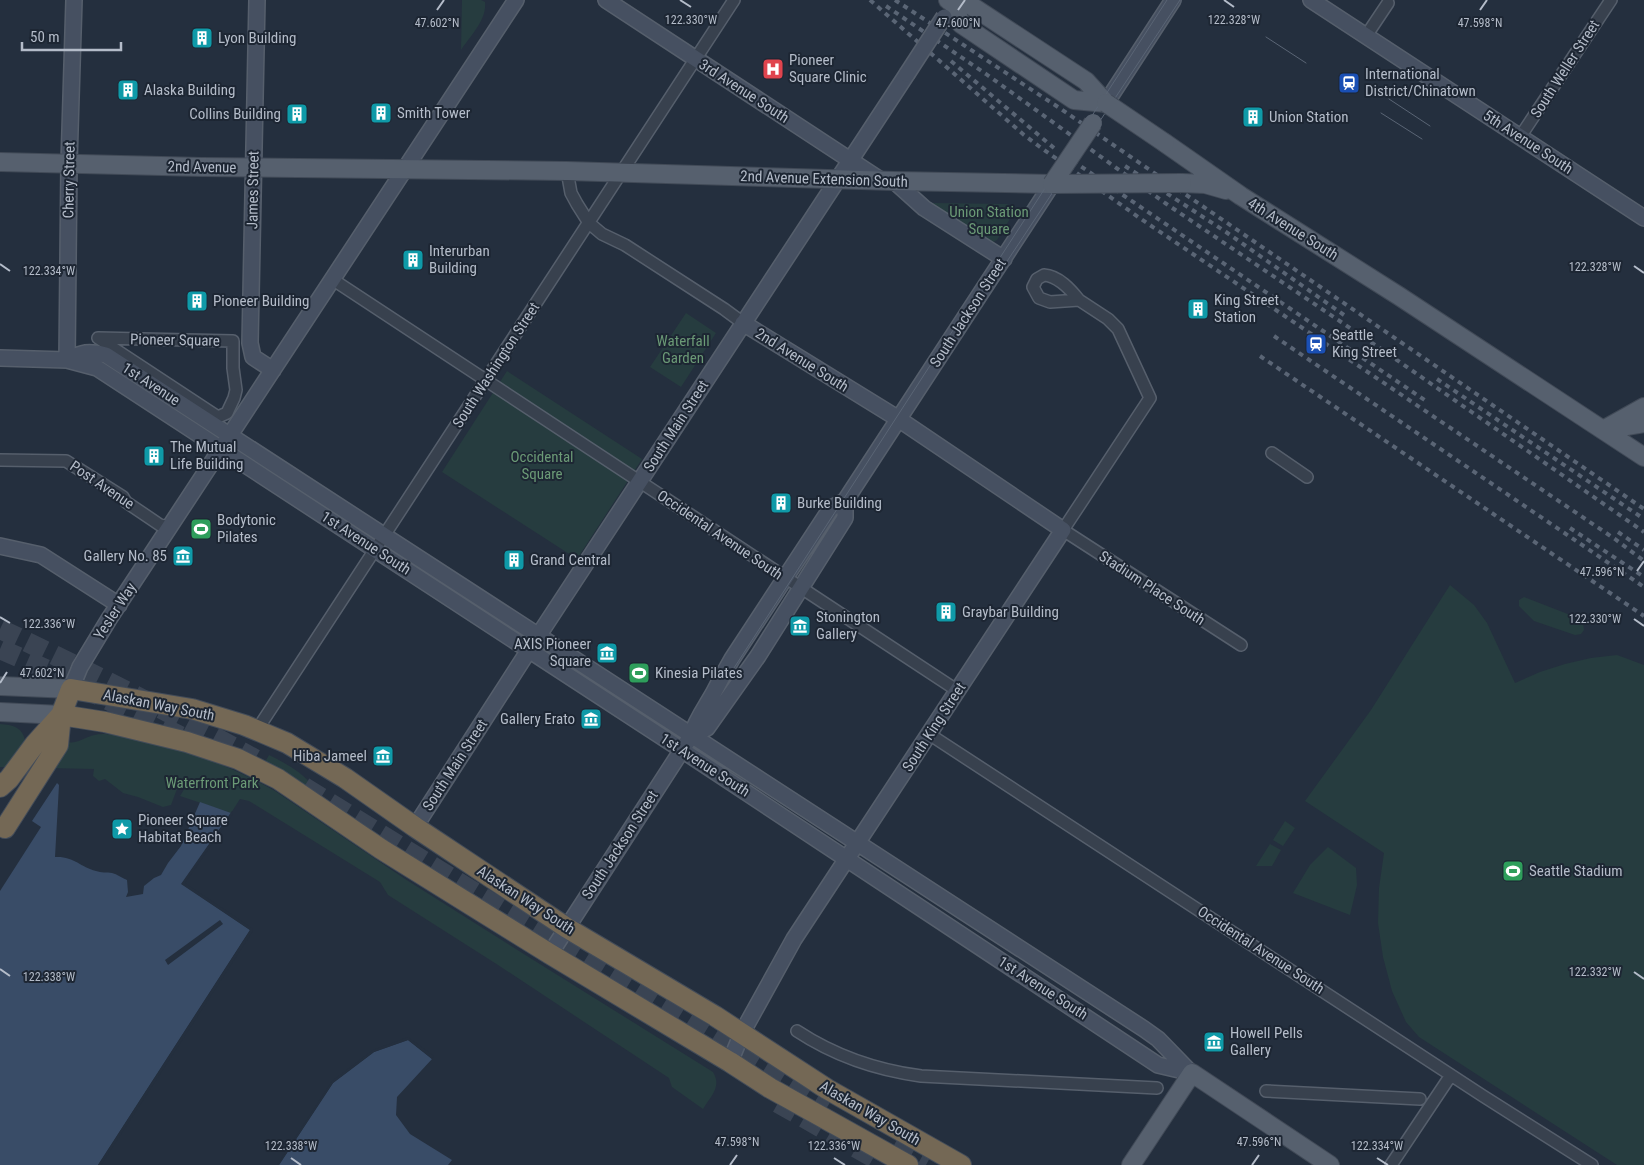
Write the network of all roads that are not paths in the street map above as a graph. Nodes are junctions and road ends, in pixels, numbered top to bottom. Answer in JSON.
{"nodes":[{"id":1,"x":74,"y":0,"type":"edge"},
{"id":2,"x":257,"y":0,"type":"edge"},
{"id":3,"x":516,"y":0,"type":"edge"},
{"id":4,"x":606,"y":0,"type":"edge"},
{"id":5,"x":734,"y":0,"type":"edge"},
{"id":6,"x":1173,"y":0,"type":"edge"},
{"id":7,"x":1311,"y":0,"type":"edge"},
{"id":8,"x":1610,"y":0,"type":"edge"},
{"id":9,"x":1388,"y":3,"type":"dead end"},
{"id":10,"x":950,"y":5,"type":"edge"},
{"id":11,"x":1366,"y":36,"type":"junction"},
{"id":12,"x":696,"y":60,"type":"junction"},
{"id":13,"x":1106,"y":103,"type":"junction"},
{"id":14,"x":1520,"y":138,"type":"junction"},
{"id":15,"x":850,"y":160,"type":"junction"},
{"id":16,"x":0,"y":162,"type":"edge"},
{"id":17,"x":69,"y":164,"type":"junction"},
{"id":18,"x":254,"y":167,"type":"junction"},
{"id":19,"x":404,"y":170,"type":"junction"},
{"id":20,"x":566,"y":171,"type":"junction"},
{"id":21,"x":623,"y":173,"type":"junction"},
{"id":22,"x":838,"y":179,"type":"junction"},
{"id":23,"x":888,"y":181,"type":"junction"},
{"id":24,"x":1052,"y":184,"type":"junction"},
{"id":25,"x":1241,"y":196,"type":"junction"},
{"id":26,"x":1644,"y":218,"type":"edge"},
{"id":27,"x":589,"y":223,"type":"junction"},
{"id":28,"x":1004,"y":259,"type":"junction"},
{"id":29,"x":332,"y":280,"type":"junction"},
{"id":30,"x":1079,"y":300,"type":"dead end"},
{"id":31,"x":743,"y":323,"type":"junction"},
{"id":32,"x":98,"y":338,"type":"joint"},
{"id":33,"x":0,"y":358,"type":"edge"},
{"id":34,"x":67,"y":360,"type":"junction"},
{"id":35,"x":273,"y":370,"type":"junction"},
{"id":36,"x":486,"y":380,"type":"junction"},
{"id":37,"x":1644,"y":407,"type":"edge"},
{"id":38,"x":899,"y":419,"type":"junction"},
{"id":39,"x":1644,"y":423,"type":"edge"},
{"id":40,"x":1603,"y":430,"type":"junction"},
{"id":41,"x":225,"y":442,"type":"junction"},
{"id":42,"x":1272,"y":453,"type":"dead end"},
{"id":43,"x":1644,"y":457,"type":"edge"},
{"id":44,"x":0,"y":460,"type":"edge"},
{"id":45,"x":1307,"y":477,"type":"dead end"},
{"id":46,"x":640,"y":482,"type":"junction"},
{"id":47,"x":845,"y":501,"type":"junction"},
{"id":48,"x":170,"y":527,"type":"junction"},
{"id":49,"x":1064,"y":530,"type":"junction"},
{"id":50,"x":384,"y":536,"type":"junction"},
{"id":51,"x":0,"y":546,"type":"edge"},
{"id":52,"x":376,"y":550,"type":"junction"},
{"id":53,"x":785,"y":578,"type":"junction"},
{"id":54,"x":800,"y":588,"type":"junction"},
{"id":55,"x":119,"y":605,"type":"junction"},
{"id":56,"x":538,"y":637,"type":"junction"},
{"id":57,"x":1241,"y":645,"type":"dead end"},
{"id":58,"x":529,"y":650,"type":"junction"},
{"id":59,"x":0,"y":686,"type":"edge"},
{"id":60,"x":71,"y":689,"type":"junction"},
{"id":61,"x":958,"y":692,"type":"junction"},
{"id":62,"x":0,"y":712,"type":"edge"},
{"id":63,"x":61,"y":715,"type":"junction"},
{"id":64,"x":257,"y":730,"type":"junction"},
{"id":65,"x":930,"y":734,"type":"junction"},
{"id":66,"x":691,"y":736,"type":"junction"},
{"id":67,"x":682,"y":750,"type":"junction"},
{"id":68,"x":0,"y":787,"type":"edge"},
{"id":69,"x":415,"y":827,"type":"junction"},
{"id":70,"x":5,"y":828,"type":"dead end"},
{"id":71,"x":858,"y":844,"type":"junction"},
{"id":72,"x":847,"y":860,"type":"junction"},
{"id":73,"x":567,"y":928,"type":"junction"},
{"id":74,"x":550,"y":954,"type":"junction"},
{"id":75,"x":797,"y":1031,"type":"dead end"},
{"id":76,"x":742,"y":1033,"type":"junction"},
{"id":77,"x":730,"y":1062,"type":"junction"},
{"id":78,"x":1192,"y":1073,"type":"junction"},
{"id":79,"x":1451,"y":1074,"type":"junction"},
{"id":80,"x":1157,"y":1088,"type":"dead end"},
{"id":81,"x":1266,"y":1091,"type":"dead end"},
{"id":82,"x":1420,"y":1099,"type":"dead end"},
{"id":83,"x":908,"y":1165,"type":"tunnel mouth"},
{"id":84,"x":961,"y":1165,"type":"edge"},
{"id":85,"x":1131,"y":1165,"type":"edge"},
{"id":86,"x":1330,"y":1165,"type":"edge"},
{"id":87,"x":1391,"y":1165,"type":"edge"},
{"id":88,"x":1592,"y":1165,"type":"edge"}],
"edges":[{"from":1,"to":17,"type":"main road","name":"Cherry Street"},
{"from":2,"to":18,"type":"main road","name":"James Street"},
{"from":3,"to":19,"type":"main road","name":"Yesler Way"},
{"from":4,"to":12,"type":"main road","name":"3rd Avenue South"},
{"from":5,"to":12,"type":"street","name":"South Washington Street"},
{"from":6,"to":13,"type":"main road","name":"South Jackson Street"},
{"from":7,"to":11,"type":"main road","name":"5th Avenue South"},
{"from":8,"to":14,"type":"street","name":"South Weller Street"},
{"from":9,"to":11,"type":"street"},
{"from":10,"to":13,"type":"main road","name":"4th Avenue South"},
{"from":10,"to":15,"type":"main road","name":"South Main Street","bridge":true},
{"from":11,"to":14,"type":"main road","name":"5th Avenue South"},
{"from":12,"to":15,"type":"main road","name":"3rd Avenue South"},
{"from":12,"to":21,"type":"street","name":"South Washington Street"},
{"from":13,"to":24,"type":"main road","name":"South Jackson Street","bridge":true},
{"from":13,"to":25,"type":"main road","name":"4th Avenue South","bridge":true},
{"from":14,"to":26,"type":"main road","name":"5th Avenue South"},
{"from":15,"to":22,"type":"main road","name":"South Main Street"},
{"from":15,"to":23,"type":"main road","name":"3rd Avenue South"},
{"from":16,"to":17,"type":"main road","name":"2nd Avenue"},
{"from":17,"to":18,"type":"main road","name":"2nd Avenue"},
{"from":17,"to":34,"type":"main road","name":"Cherry Street"},
{"from":18,"to":19,"type":"main road","name":"2nd Avenue"},
{"from":18,"to":35,"type":"main road","name":"James Street"},
{"from":19,"to":20,"type":"main road","name":"2nd Avenue Extension South"},
{"from":19,"to":29,"type":"main road","name":"Yesler Way"},
{"from":20,"to":21,"type":"main road","name":"2nd Avenue Extension South"},
{"from":20,"to":27,"type":"street","name":"2nd Avenue South"},
{"from":21,"to":22,"type":"main road","name":"2nd Avenue Extension South"},
{"from":21,"to":27,"type":"street","name":"South Washington Street"},
{"from":22,"to":23,"type":"main road","name":"2nd Avenue Extension South"},
{"from":22,"to":31,"type":"main road","name":"South Main Street"},
{"from":23,"to":24,"type":"main road","name":"2nd Avenue Extension South"},
{"from":23,"to":28,"type":"main road","name":"3rd Avenue South"},
{"from":24,"to":25,"type":"main road","name":"2nd Avenue Extension South","bridge":true},
{"from":24,"to":28,"type":"main road","name":"South Jackson Street"},
{"from":25,"to":40,"type":"main road","name":"4th Avenue South"},
{"from":27,"to":31,"type":"street","name":"2nd Avenue South"},
{"from":27,"to":36,"type":"street","name":"South Washington Street"},
{"from":28,"to":38,"type":"main road","name":"South Jackson Street"},
{"from":29,"to":35,"type":"main road","name":"Yesler Way"},
{"from":29,"to":36,"type":"street","name":"Occidental Avenue South"},
{"from":30,"to":49,"type":"street","name":"South King Street"},
{"from":31,"to":38,"type":"main road","name":"2nd Avenue South"},
{"from":31,"to":46,"type":"main road","name":"South Main Street"},
{"from":32,"to":32,"type":"street","name":"Pioneer Square"},
{"from":33,"to":34,"type":"main road","name":"1st Avenue"},
{"from":34,"to":41,"type":"main road","name":"1st Avenue"},
{"from":35,"to":41,"type":"main road","name":"Yesler Way"},
{"from":36,"to":46,"type":"street","name":"Occidental Avenue South"},
{"from":36,"to":50,"type":"street","name":"South Washington Street"},
{"from":37,"to":40,"type":"main road"},
{"from":38,"to":47,"type":"main road","name":"South Jackson Street"},
{"from":38,"to":49,"type":"main road","name":"2nd Avenue South"},
{"from":39,"to":40,"type":"main road"},
{"from":40,"to":43,"type":"main road","name":"4th Avenue South"},
{"from":41,"to":48,"type":"main road","name":"Yesler Way"},
{"from":41,"to":50,"type":"main road","name":"1st Avenue South"},
{"from":41,"to":52,"type":"main road","name":"1st Avenue South"},
{"from":42,"to":45,"type":"street"},
{"from":44,"to":48,"type":"street","name":"Post Avenue"},
{"from":46,"to":53,"type":"street","name":"Occidental Avenue South"},
{"from":46,"to":56,"type":"main road","name":"South Main Street"},
{"from":47,"to":53,"type":"main road","name":"South Jackson Street"},
{"from":47,"to":54,"type":"main road","name":"South Jackson Street"},
{"from":48,"to":55,"type":"main road","name":"Yesler Way"},
{"from":49,"to":57,"type":"street","name":"Stadium Place South"},
{"from":49,"to":61,"type":"main road","name":"South King Street"},
{"from":50,"to":52,"type":"street","name":"South Washington Street"},
{"from":50,"to":56,"type":"main road","name":"1st Avenue South"},
{"from":51,"to":55,"type":"main road"},
{"from":52,"to":58,"type":"main road","name":"1st Avenue South"},
{"from":52,"to":64,"type":"street","name":"South Washington Street"},
{"from":53,"to":54,"type":"street","name":"Occidental Avenue South"},
{"from":53,"to":66,"type":"main road","name":"South Jackson Street"},
{"from":54,"to":61,"type":"street","name":"Occidental Avenue South"},
{"from":54,"to":66,"type":"main road","name":"South Jackson Street"},
{"from":55,"to":60,"type":"main road","name":"Yesler Way"},
{"from":56,"to":58,"type":"main road","name":"South Main Street"},
{"from":56,"to":66,"type":"main road","name":"1st Avenue South"},
{"from":58,"to":67,"type":"main road","name":"1st Avenue South"},
{"from":58,"to":69,"type":"main road","name":"South Main Street"},
{"from":59,"to":60,"type":"main road"},
{"from":60,"to":63,"type":"highway"},
{"from":60,"to":64,"type":"highway","name":"Alaskan Way South"},
{"from":61,"to":65,"type":"main road","name":"South King Street"},
{"from":62,"to":63,"type":"main road"},
{"from":63,"to":68,"type":"highway"},
{"from":63,"to":70,"type":"highway"},
{"from":63,"to":74,"type":"highway","name":"Alaskan Way South"},
{"from":64,"to":69,"type":"highway","name":"Alaskan Way South"},
{"from":65,"to":71,"type":"main road","name":"South King Street"},
{"from":65,"to":79,"type":"street","name":"Occidental Avenue South"},
{"from":66,"to":67,"type":"main road","name":"South Jackson Street"},
{"from":66,"to":71,"type":"main road","name":"1st Avenue South"},
{"from":67,"to":72,"type":"main road","name":"1st Avenue South"},
{"from":67,"to":73,"type":"main road","name":"South Jackson Street"},
{"from":69,"to":73,"type":"highway","name":"Alaskan Way South"},
{"from":71,"to":72,"type":"main road","name":"South King Street"},
{"from":71,"to":78,"type":"main road","name":"1st Avenue South"},
{"from":72,"to":76,"type":"main road","name":"South King Street"},
{"from":72,"to":78,"type":"main road","name":"1st Avenue South"},
{"from":73,"to":74,"type":"main road","name":"South Jackson Street"},
{"from":73,"to":76,"type":"highway","name":"Alaskan Way South"},
{"from":74,"to":77,"type":"highway","name":"Alaskan Way South"},
{"from":75,"to":80,"type":"street"},
{"from":76,"to":77,"type":"main road","name":"South King Street"},
{"from":76,"to":84,"type":"highway","name":"Alaskan Way South"},
{"from":77,"to":83,"type":"highway","name":"Alaskan Way South"},
{"from":78,"to":85,"type":"main road"},
{"from":78,"to":86,"type":"main road","name":"1st Avenue South"},
{"from":79,"to":87,"type":"street"},
{"from":79,"to":88,"type":"street","name":"Occidental Avenue South"},
{"from":81,"to":82,"type":"street"}]}
